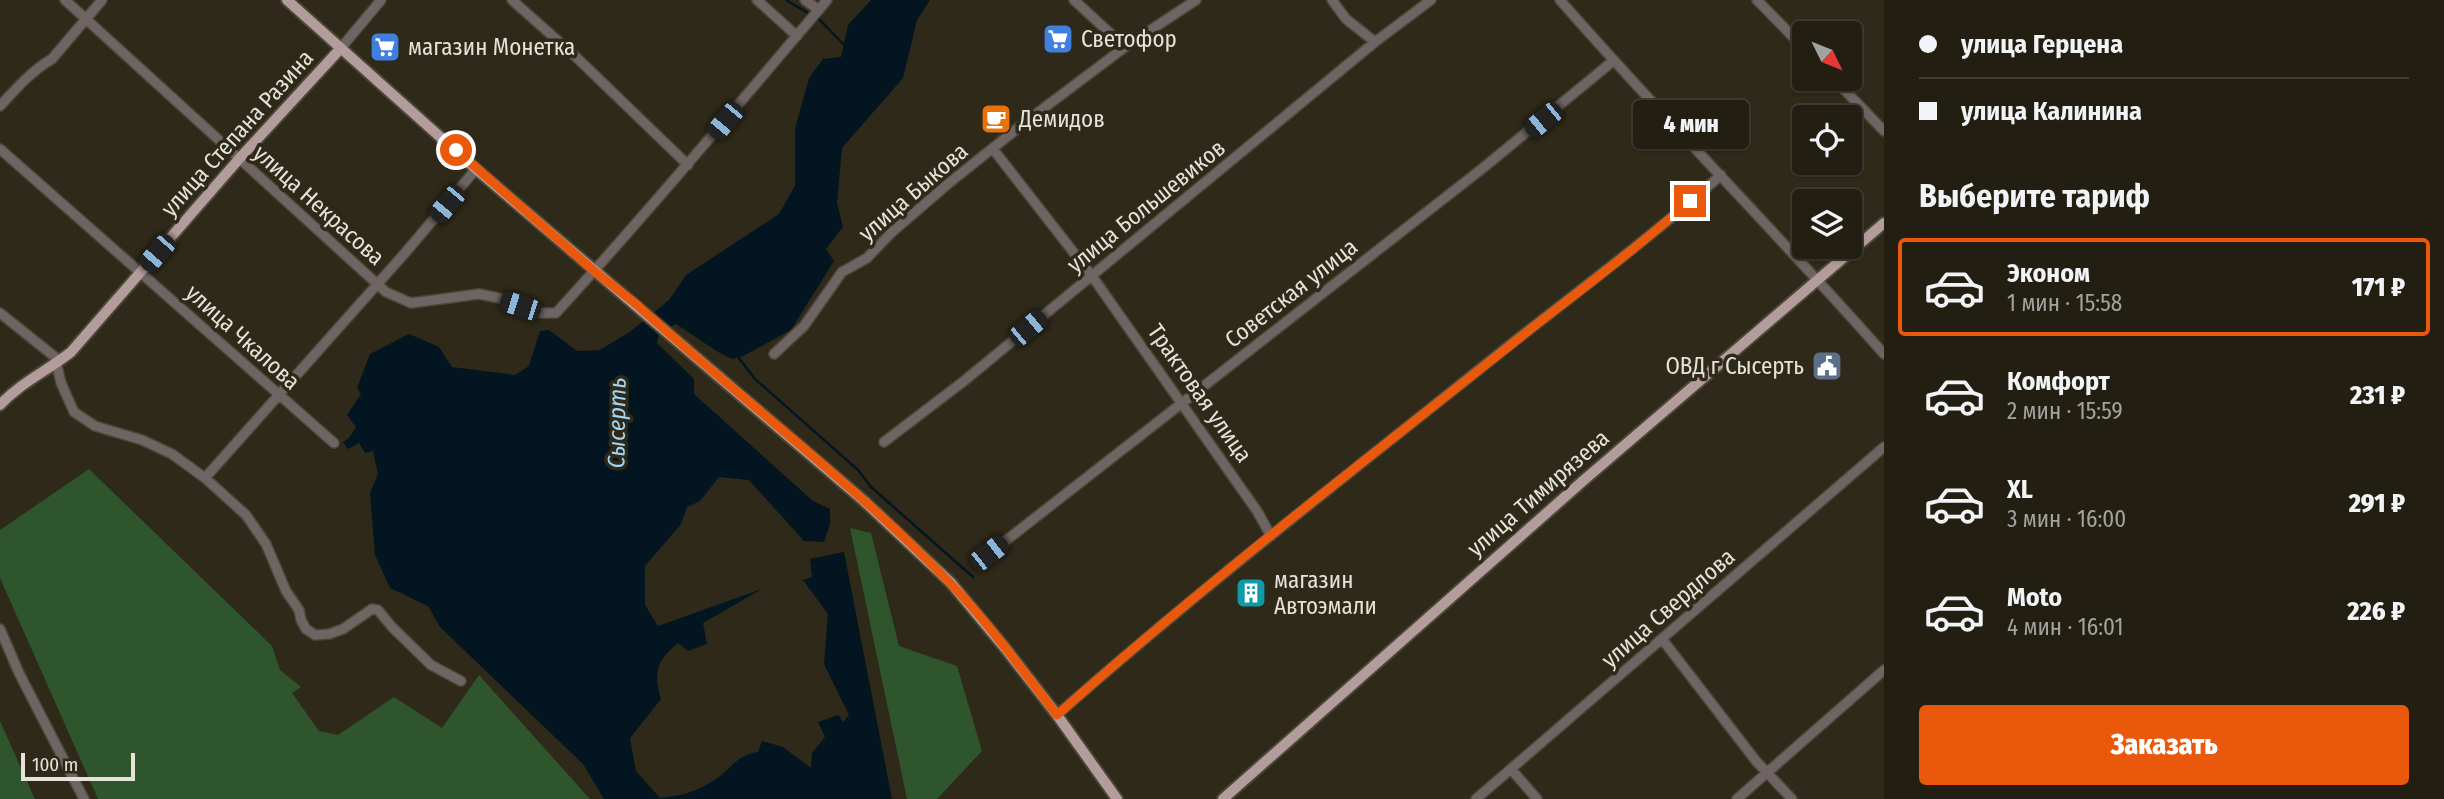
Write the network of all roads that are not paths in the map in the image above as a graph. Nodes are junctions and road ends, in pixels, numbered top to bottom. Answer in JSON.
{"nodes":[{"id":1,"x":65,"y":0,"type":"edge"},
{"id":2,"x":102,"y":0,"type":"edge"},
{"id":3,"x":287,"y":0,"type":"edge"},
{"id":4,"x":381,"y":0,"type":"edge"},
{"id":5,"x":512,"y":0,"type":"edge"},
{"id":6,"x":757,"y":0,"type":"edge"},
{"id":7,"x":805,"y":0,"type":"edge"},
{"id":8,"x":827,"y":0,"type":"edge"},
{"id":9,"x":1074,"y":0,"type":"edge"},
{"id":10,"x":1196,"y":0,"type":"edge"},
{"id":11,"x":1332,"y":0,"type":"edge"},
{"id":12,"x":1431,"y":0,"type":"edge"},
{"id":13,"x":1560,"y":0,"type":"edge"},
{"id":14,"x":1757,"y":0,"type":"edge"},
{"id":15,"x":819,"y":10,"type":"junction"},
{"id":16,"x":86,"y":18,"type":"junction"},
{"id":17,"x":797,"y":36,"type":"junction"},
{"id":18,"x":1792,"y":36,"type":"edge"},
{"id":19,"x":1375,"y":41,"type":"junction"},
{"id":20,"x":1125,"y":47,"type":"junction"},
{"id":21,"x":341,"y":48,"type":"junction"},
{"id":22,"x":1613,"y":61,"type":"junction"},
{"id":23,"x":1846,"y":91,"type":"edge"},
{"id":24,"x":0,"y":106,"type":"edge"},
{"id":25,"x":1884,"y":131,"type":"edge"},
{"id":26,"x":0,"y":149,"type":"edge"},
{"id":27,"x":993,"y":149,"type":"junction"},
{"id":28,"x":239,"y":159,"type":"junction"},
{"id":29,"x":688,"y":165,"type":"junction"},
{"id":30,"x":476,"y":169,"type":"junction"},
{"id":31,"x":1721,"y":175,"type":"junction"},
{"id":32,"x":1884,"y":223,"type":"edge"},
{"id":33,"x":593,"y":270,"type":"junction"},
{"id":34,"x":141,"y":272,"type":"junction"},
{"id":35,"x":1092,"y":276,"type":"junction"},
{"id":36,"x":1818,"y":280,"type":"junction"},
{"id":37,"x":378,"y":284,"type":"junction"},
{"id":38,"x":0,"y":313,"type":"edge"},
{"id":39,"x":774,"y":354,"type":"dead end"},
{"id":40,"x":1884,"y":354,"type":"edge"},
{"id":41,"x":58,"y":362,"type":"junction"},
{"id":42,"x":278,"y":394,"type":"junction"},
{"id":43,"x":1181,"y":402,"type":"junction"},
{"id":44,"x":0,"y":405,"type":"edge"},
{"id":45,"x":884,"y":442,"type":"dead end"},
{"id":46,"x":334,"y":443,"type":"dead end"},
{"id":47,"x":1884,"y":447,"type":"edge"},
{"id":48,"x":205,"y":478,"type":"junction"},
{"id":49,"x":1271,"y":536,"type":"junction"},
{"id":50,"x":989,"y":553,"type":"dead end"},
{"id":51,"x":0,"y":629,"type":"edge"},
{"id":52,"x":1662,"y":639,"type":"junction"},
{"id":53,"x":1884,"y":670,"type":"edge"},
{"id":54,"x":461,"y":681,"type":"dead end"},
{"id":55,"x":1057,"y":715,"type":"junction"},
{"id":56,"x":1511,"y":769,"type":"junction"},
{"id":57,"x":1768,"y":773,"type":"junction"},
{"id":58,"x":84,"y":799,"type":"edge"},
{"id":59,"x":1116,"y":799,"type":"edge"},
{"id":60,"x":1223,"y":799,"type":"edge"},
{"id":61,"x":1476,"y":799,"type":"edge"},
{"id":62,"x":1537,"y":799,"type":"edge"},
{"id":63,"x":1737,"y":799,"type":"edge"},
{"id":64,"x":1792,"y":799,"type":"edge"}],
"edges":[{"from":1,"to":16,"type":"street","name":"улица Некрасова"},
{"from":2,"to":16,"type":"street"},
{"from":3,"to":21,"type":"main road"},
{"from":4,"to":21,"type":"street","name":"улица Степана Разина"},
{"from":5,"to":29,"type":"street"},
{"from":6,"to":17,"type":"street"},
{"from":7,"to":15,"type":"street"},
{"from":8,"to":15,"type":"street"},
{"from":9,"to":20,"type":"street"},
{"from":10,"to":20,"type":"street","name":"улица Быкова"},
{"from":11,"to":19,"type":"street"},
{"from":12,"to":19,"type":"street","name":"улица Большевиков"},
{"from":13,"to":22,"type":"street"},
{"from":14,"to":18,"type":"street"},
{"from":15,"to":17,"type":"street"},
{"from":16,"to":24,"type":"street"},
{"from":16,"to":28,"type":"street","name":"улица Некрасова"},
{"from":17,"to":29,"type":"street"},
{"from":19,"to":35,"type":"street","name":"улица Большевиков"},
{"from":20,"to":27,"type":"street","name":"улица Быкова"},
{"from":21,"to":28,"type":"main road","name":"улица Степана Разина"},
{"from":21,"to":30,"type":"main road"},
{"from":22,"to":31,"type":"street"},
{"from":22,"to":43,"type":"street","name":"Советская улица"},
{"from":23,"to":25,"type":"street"},
{"from":26,"to":34,"type":"street","name":"улица Чкалова"},
{"from":27,"to":35,"type":"street","name":"Трактовая улица"},
{"from":27,"to":39,"type":"street","name":"улица Быкова"},
{"from":28,"to":34,"type":"main road","name":"улица Степана Разина"},
{"from":28,"to":37,"type":"street","name":"улица Некрасова"},
{"from":29,"to":33,"type":"street"},
{"from":30,"to":33,"type":"main road"},
{"from":30,"to":37,"type":"street"},
{"from":31,"to":36,"type":"street"},
{"from":31,"to":49,"type":"street"},
{"from":32,"to":36,"type":"main road","name":"улица Тимирязева"},
{"from":33,"to":37,"type":"street","name":"улица Некрасова"},
{"from":33,"to":55,"type":"main road"},
{"from":34,"to":41,"type":"main road","name":"улица Степана Разина"},
{"from":34,"to":42,"type":"street","name":"улица Чкалова"},
{"from":35,"to":43,"type":"street","name":"Трактовая улица"},
{"from":35,"to":45,"type":"street","name":"улица Большевиков"},
{"from":36,"to":40,"type":"street"},
{"from":36,"to":60,"type":"main road","name":"улица Тимирязева"},
{"from":37,"to":42,"type":"street"},
{"from":38,"to":41,"type":"street"},
{"from":41,"to":44,"type":"main road","name":"улица Степана Разина"},
{"from":41,"to":48,"type":"street"},
{"from":42,"to":46,"type":"street","name":"улица Чкалова"},
{"from":42,"to":48,"type":"street"},
{"from":43,"to":49,"type":"street","name":"Трактовая улица"},
{"from":43,"to":50,"type":"street","name":"Советская улица"},
{"from":47,"to":52,"type":"street","name":"улица Свердлова"},
{"from":48,"to":54,"type":"street"},
{"from":49,"to":55,"type":"street"},
{"from":51,"to":58,"type":"street"},
{"from":52,"to":56,"type":"street","name":"улица Свердлова"},
{"from":52,"to":57,"type":"street"},
{"from":53,"to":57,"type":"street"},
{"from":55,"to":59,"type":"main road"},
{"from":56,"to":61,"type":"street","name":"улица Свердлова"},
{"from":56,"to":62,"type":"street"},
{"from":57,"to":63,"type":"street"},
{"from":57,"to":64,"type":"street"}]}
